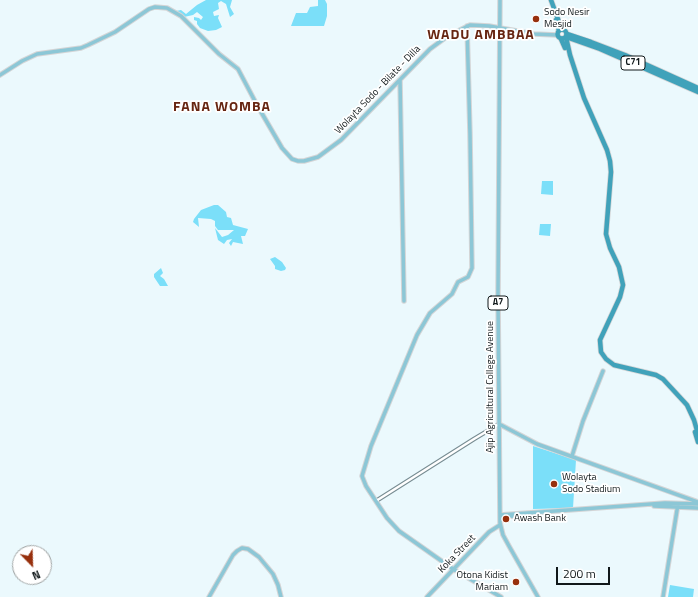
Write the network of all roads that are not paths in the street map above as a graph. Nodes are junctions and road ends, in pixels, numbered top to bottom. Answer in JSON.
{"nodes":[{"id":1,"x":500,"y":0,"type":"edge"},
{"id":2,"x":550,"y":0,"type":"edge"},
{"id":3,"x":467,"y":26,"type":"junction"},
{"id":4,"x":499,"y":28,"type":"junction"},
{"id":5,"x":562,"y":34,"type":"junction"},
{"id":6,"x":0,"y":75,"type":"edge"},
{"id":7,"x":400,"y":80,"type":"junction"},
{"id":8,"x":698,"y":88,"type":"edge"},
{"id":9,"x":698,"y":92,"type":"edge"},
{"id":10,"x":404,"y":302,"type":"dead end"},
{"id":11,"x":603,"y":371,"type":"dead end"},
{"id":12,"x":499,"y":424,"type":"junction"},
{"id":13,"x":698,"y":434,"type":"edge"},
{"id":14,"x":698,"y":442,"type":"edge"},
{"id":15,"x":572,"y":456,"type":"junction"},
{"id":16,"x":376,"y":501,"type":"junction"},
{"id":17,"x":698,"y":503,"type":"edge"},
{"id":18,"x":678,"y":504,"type":"junction"},
{"id":19,"x":698,"y":508,"type":"edge"},
{"id":20,"x":500,"y":516,"type":"junction"},
{"id":21,"x":500,"y":525,"type":"junction"},
{"id":22,"x":454,"y":569,"type":"junction"},
{"id":23,"x":210,"y":597,"type":"edge"},
{"id":24,"x":281,"y":597,"type":"edge"},
{"id":25,"x":427,"y":597,"type":"edge"},
{"id":26,"x":500,"y":597,"type":"edge"},
{"id":27,"x":538,"y":597,"type":"edge"},
{"id":28,"x":663,"y":597,"type":"edge"}],
"edges":[{"from":1,"to":4,"type":"main road","name":"Ajip Agricultural College Avenue","number":"A7"},
{"from":2,"to":5,"type":"highway"},
{"from":3,"to":4,"type":"main road","name":"Wolayta Sodo - Bilate - Dilla"},
{"from":3,"to":7,"type":"main road","name":"Wolayta Sodo - Bilate - Dilla"},
{"from":3,"to":16,"type":"main road"},
{"from":4,"to":5,"type":"main road","name":"Wolayta Sodo - Bilate - Dilla"},
{"from":4,"to":12,"type":"main road","name":"Ajip Agricultural College Avenue","number":"A7"},
{"from":5,"to":8,"type":"highway","number":"C71"},
{"from":5,"to":9,"type":"highway","number":"C71"},
{"from":5,"to":13,"type":"highway"},
{"from":5,"to":14,"type":"highway"},
{"from":6,"to":7,"type":"main road","name":"Wolayta Sodo - Bilate - Dilla"},
{"from":7,"to":10,"type":"main road"},
{"from":11,"to":15,"type":"main road"},
{"from":12,"to":15,"type":"main road"},
{"from":12,"to":16,"type":"street"},
{"from":12,"to":20,"type":"main road","name":"Ajip Agricultural College Avenue","number":"A7"},
{"from":15,"to":17,"type":"main road"},
{"from":16,"to":22,"type":"main road"},
{"from":17,"to":18,"type":"main road"},
{"from":18,"to":19,"type":"main road"},
{"from":18,"to":20,"type":"main road"},
{"from":18,"to":28,"type":"main road"},
{"from":20,"to":21,"type":"main road","name":"Ajip Agricultural College Avenue","number":"A7"},
{"from":21,"to":22,"type":"main road","name":"Koka Street"},
{"from":21,"to":27,"type":"main road","name":"Ajip Agricultural College Avenue","number":"A7"},
{"from":22,"to":25,"type":"main road","name":"Koka Street"},
{"from":22,"to":26,"type":"main road"},
{"from":23,"to":24,"type":"main road"}]}
